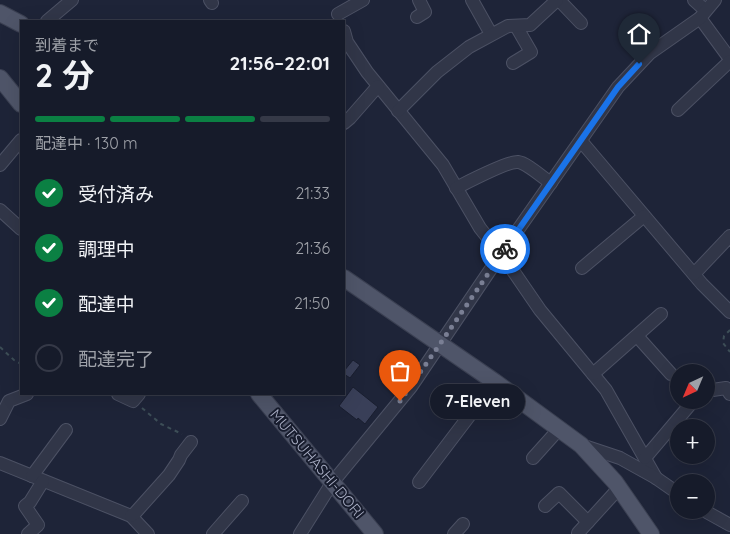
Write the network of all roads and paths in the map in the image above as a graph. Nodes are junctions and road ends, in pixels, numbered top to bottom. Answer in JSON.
{"nodes":[{"id":1,"x":72,"y":0,"type":"edge"},
{"id":2,"x":336,"y":0,"type":"edge"},
{"id":3,"x":363,"y":0,"type":"edge"},
{"id":4,"x":419,"y":0,"type":"edge"},
{"id":5,"x":472,"y":0,"type":"edge"},
{"id":6,"x":558,"y":0,"type":"edge"},
{"id":7,"x":694,"y":0,"type":"edge"},
{"id":8,"x":715,"y":0,"type":"edge"},
{"id":9,"x":0,"y":13,"type":"edge"},
{"id":10,"x":703,"y":14,"type":"junction"},
{"id":11,"x":339,"y":17,"type":"edge"},
{"id":12,"x":417,"y":18,"type":"dead end"},
{"id":13,"x":48,"y":20,"type":"edge"},
{"id":14,"x":20,"y":23,"type":"edge"},
{"id":15,"x":581,"y":24,"type":"dead end"},
{"id":16,"x":516,"y":26,"type":"junction"},
{"id":17,"x":492,"y":34,"type":"junction"},
{"id":18,"x":345,"y":35,"type":"edge"},
{"id":19,"x":730,"y":61,"type":"edge"},
{"id":20,"x":513,"y":63,"type":"dead end"},
{"id":21,"x":0,"y":78,"type":"edge"},
{"id":22,"x":378,"y":86,"type":"junction"},
{"id":23,"x":20,"y":103,"type":"edge"},
{"id":24,"x":678,"y":110,"type":"dead end"},
{"id":25,"x":398,"y":111,"type":"junction"},
{"id":26,"x":345,"y":122,"type":"edge"},
{"id":27,"x":20,"y":141,"type":"edge"},
{"id":28,"x":581,"y":141,"type":"junction"},
{"id":29,"x":0,"y":165,"type":"edge"},
{"id":30,"x":551,"y":184,"type":"junction"},
{"id":31,"x":456,"y":188,"type":"junction"},
{"id":32,"x":0,"y":210,"type":"edge"},
{"id":33,"x":644,"y":216,"type":"junction"},
{"id":34,"x":20,"y":228,"type":"edge"},
{"id":35,"x":730,"y":236,"type":"edge"},
{"id":36,"x":501,"y":254,"type":"junction"},
{"id":37,"x":582,"y":268,"type":"dead end"},
{"id":38,"x":694,"y":274,"type":"junction"},
{"id":39,"x":345,"y":279,"type":"edge"},
{"id":40,"x":730,"y":312,"type":"edge"},
{"id":41,"x":661,"y":314,"type":"dead end"},
{"id":42,"x":730,"y":330,"type":"edge"},
{"id":43,"x":637,"y":336,"type":"junction"},
{"id":44,"x":440,"y":344,"type":"junction"},
{"id":45,"x":0,"y":347,"type":"edge"},
{"id":46,"x":730,"y":352,"type":"edge"},
{"id":47,"x":20,"y":363,"type":"edge"},
{"id":48,"x":670,"y":373,"type":"edge"},
{"id":49,"x":593,"y":374,"type":"junction"},
{"id":50,"x":495,"y":382,"type":"junction"},
{"id":51,"x":715,"y":390,"type":"edge"},
{"id":52,"x":730,"y":394,"type":"edge"},
{"id":53,"x":25,"y":395,"type":"edge"},
{"id":54,"x":260,"y":395,"type":"edge"},
{"id":55,"x":136,"y":397,"type":"edge"},
{"id":56,"x":686,"y":409,"type":"edge"},
{"id":57,"x":0,"y":419,"type":"edge"},
{"id":58,"x":559,"y":428,"type":"junction"},
{"id":59,"x":66,"y":430,"type":"dead end"},
{"id":60,"x":191,"y":442,"type":"joint"},
{"id":61,"x":581,"y":445,"type":"junction"},
{"id":62,"x":533,"y":458,"type":"dead end"},
{"id":63,"x":645,"y":458,"type":"junction"},
{"id":64,"x":0,"y":463,"type":"edge"},
{"id":65,"x":656,"y":478,"type":"junction"},
{"id":66,"x":38,"y":479,"type":"junction"},
{"id":67,"x":419,"y":482,"type":"dead end"},
{"id":68,"x":332,"y":483,"type":"junction"},
{"id":69,"x":619,"y":488,"type":"junction"},
{"id":70,"x":670,"y":488,"type":"edge"},
{"id":71,"x":242,"y":501,"type":"dead end"},
{"id":72,"x":545,"y":506,"type":"dead end"},
{"id":73,"x":131,"y":516,"type":"junction"},
{"id":74,"x":715,"y":517,"type":"edge"},
{"id":75,"x":588,"y":522,"type":"junction"},
{"id":76,"x":463,"y":524,"type":"dead end"},
{"id":77,"x":730,"y":526,"type":"edge"},
{"id":78,"x":141,"y":532,"type":"edge"},
{"id":79,"x":578,"y":533,"type":"edge"},
{"id":80,"x":28,"y":534,"type":"edge"},
{"id":81,"x":213,"y":534,"type":"edge"},
{"id":82,"x":300,"y":534,"type":"edge"},
{"id":83,"x":375,"y":534,"type":"edge"},
{"id":84,"x":454,"y":534,"type":"edge"},
{"id":85,"x":652,"y":534,"type":"edge"}],
"edges":[{"from":1,"to":13,"type":"street"},
{"from":2,"to":11,"type":"street"},
{"from":3,"to":11,"type":"street"},
{"from":4,"to":12,"type":"street"},
{"from":5,"to":17,"type":"street"},
{"from":6,"to":15,"type":"street"},
{"from":6,"to":16,"type":"street"},
{"from":7,"to":10,"type":"street"},
{"from":8,"to":10,"type":"street"},
{"from":9,"to":14,"type":"main road"},
{"from":10,"to":19,"type":"street"},
{"from":10,"to":28,"type":"street"},
{"from":16,"to":17,"type":"street"},
{"from":16,"to":20,"type":"street"},
{"from":17,"to":25,"type":"street"},
{"from":18,"to":22,"type":"street"},
{"from":19,"to":24,"type":"street"},
{"from":21,"to":23,"type":"main road"},
{"from":22,"to":25,"type":"street"},
{"from":22,"to":26,"type":"street"},
{"from":25,"to":31,"type":"street"},
{"from":27,"to":29,"type":"street"},
{"from":28,"to":30,"type":"street"},
{"from":28,"to":33,"type":"street"},
{"from":30,"to":31,"type":"street"},
{"from":30,"to":36,"type":"street"},
{"from":31,"to":36,"type":"street"},
{"from":32,"to":34,"type":"street"},
{"from":33,"to":37,"type":"street"},
{"from":33,"to":38,"type":"street"},
{"from":35,"to":38,"type":"street"},
{"from":36,"to":44,"type":"street"},
{"from":36,"to":49,"type":"street"},
{"from":38,"to":40,"type":"street"},
{"from":39,"to":44,"type":"main road"},
{"from":41,"to":43,"type":"street"},
{"from":42,"to":46,"type":"path"},
{"from":43,"to":48,"type":"street"},
{"from":43,"to":49,"type":"street"},
{"from":44,"to":50,"type":"main road"},
{"from":44,"to":68,"type":"street"},
{"from":45,"to":47,"type":"path"},
{"from":49,"to":63,"type":"street"},
{"from":50,"to":58,"type":"main road"},
{"from":50,"to":67,"type":"street"},
{"from":51,"to":52,"type":"street"},
{"from":53,"to":57,"type":"street"},
{"from":54,"to":68,"type":"main road","name":"MUTSUHASHI-DORI"},
{"from":55,"to":60,"type":"path"},
{"from":56,"to":63,"type":"street"},
{"from":58,"to":61,"type":"main road"},
{"from":58,"to":62,"type":"street"},
{"from":59,"to":66,"type":"street"},
{"from":60,"to":73,"type":"street"},
{"from":61,"to":65,"type":"street"},
{"from":61,"to":69,"type":"main road"},
{"from":63,"to":65,"type":"street"},
{"from":64,"to":66,"type":"street"},
{"from":65,"to":70,"type":"street"},
{"from":66,"to":73,"type":"street"},
{"from":66,"to":80,"type":"street"},
{"from":68,"to":82,"type":"street"},
{"from":68,"to":83,"type":"main road","name":"MUTSUHASHI-DORI"},
{"from":69,"to":75,"type":"street"},
{"from":69,"to":85,"type":"main road"},
{"from":71,"to":81,"type":"street"},
{"from":72,"to":75,"type":"street"},
{"from":73,"to":78,"type":"street"},
{"from":74,"to":77,"type":"street"},
{"from":75,"to":79,"type":"street"},
{"from":76,"to":84,"type":"street"}]}
